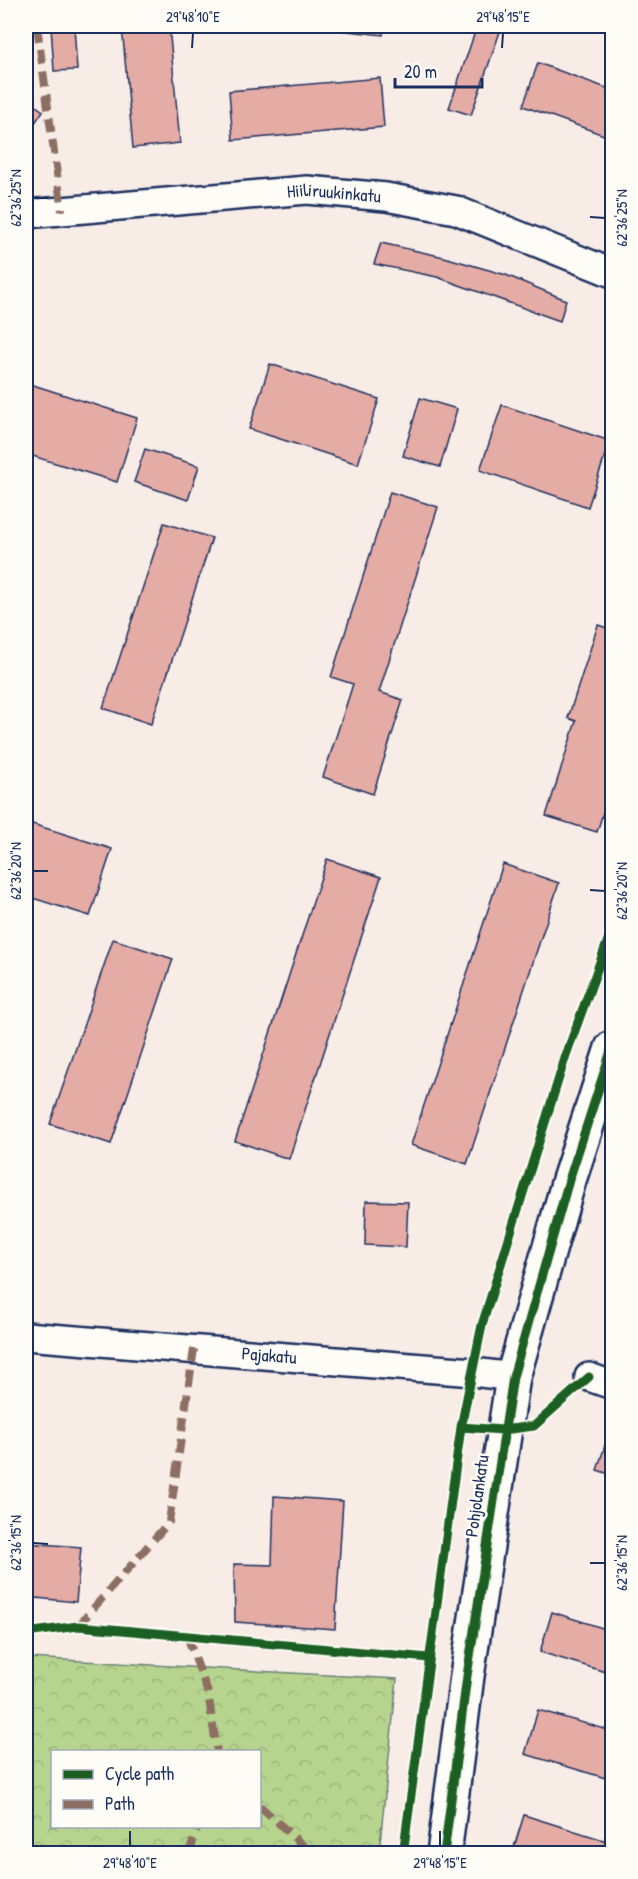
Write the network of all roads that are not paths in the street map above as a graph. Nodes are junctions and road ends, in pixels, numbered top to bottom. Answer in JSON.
{"nodes":[{"id":1,"x":31,"y":210,"type":"edge"},
{"id":2,"x":612,"y":273,"type":"edge"},
{"id":3,"x":612,"y":1048,"type":"edge"},
{"id":4,"x":26,"y":1336,"type":"edge"},
{"id":5,"x":513,"y":1377,"type":"junction"},
{"id":6,"x":444,"y":1854,"type":"edge"}],
"edges":[{"from":1,"to":2,"type":"street","name":"Hiiliruukinkatu"},
{"from":3,"to":5,"type":"street","name":"Pohjolankatu"},
{"from":4,"to":5,"type":"street","name":"Pajakatu"},
{"from":5,"to":6,"type":"street","name":"Pohjolankatu"}]}
